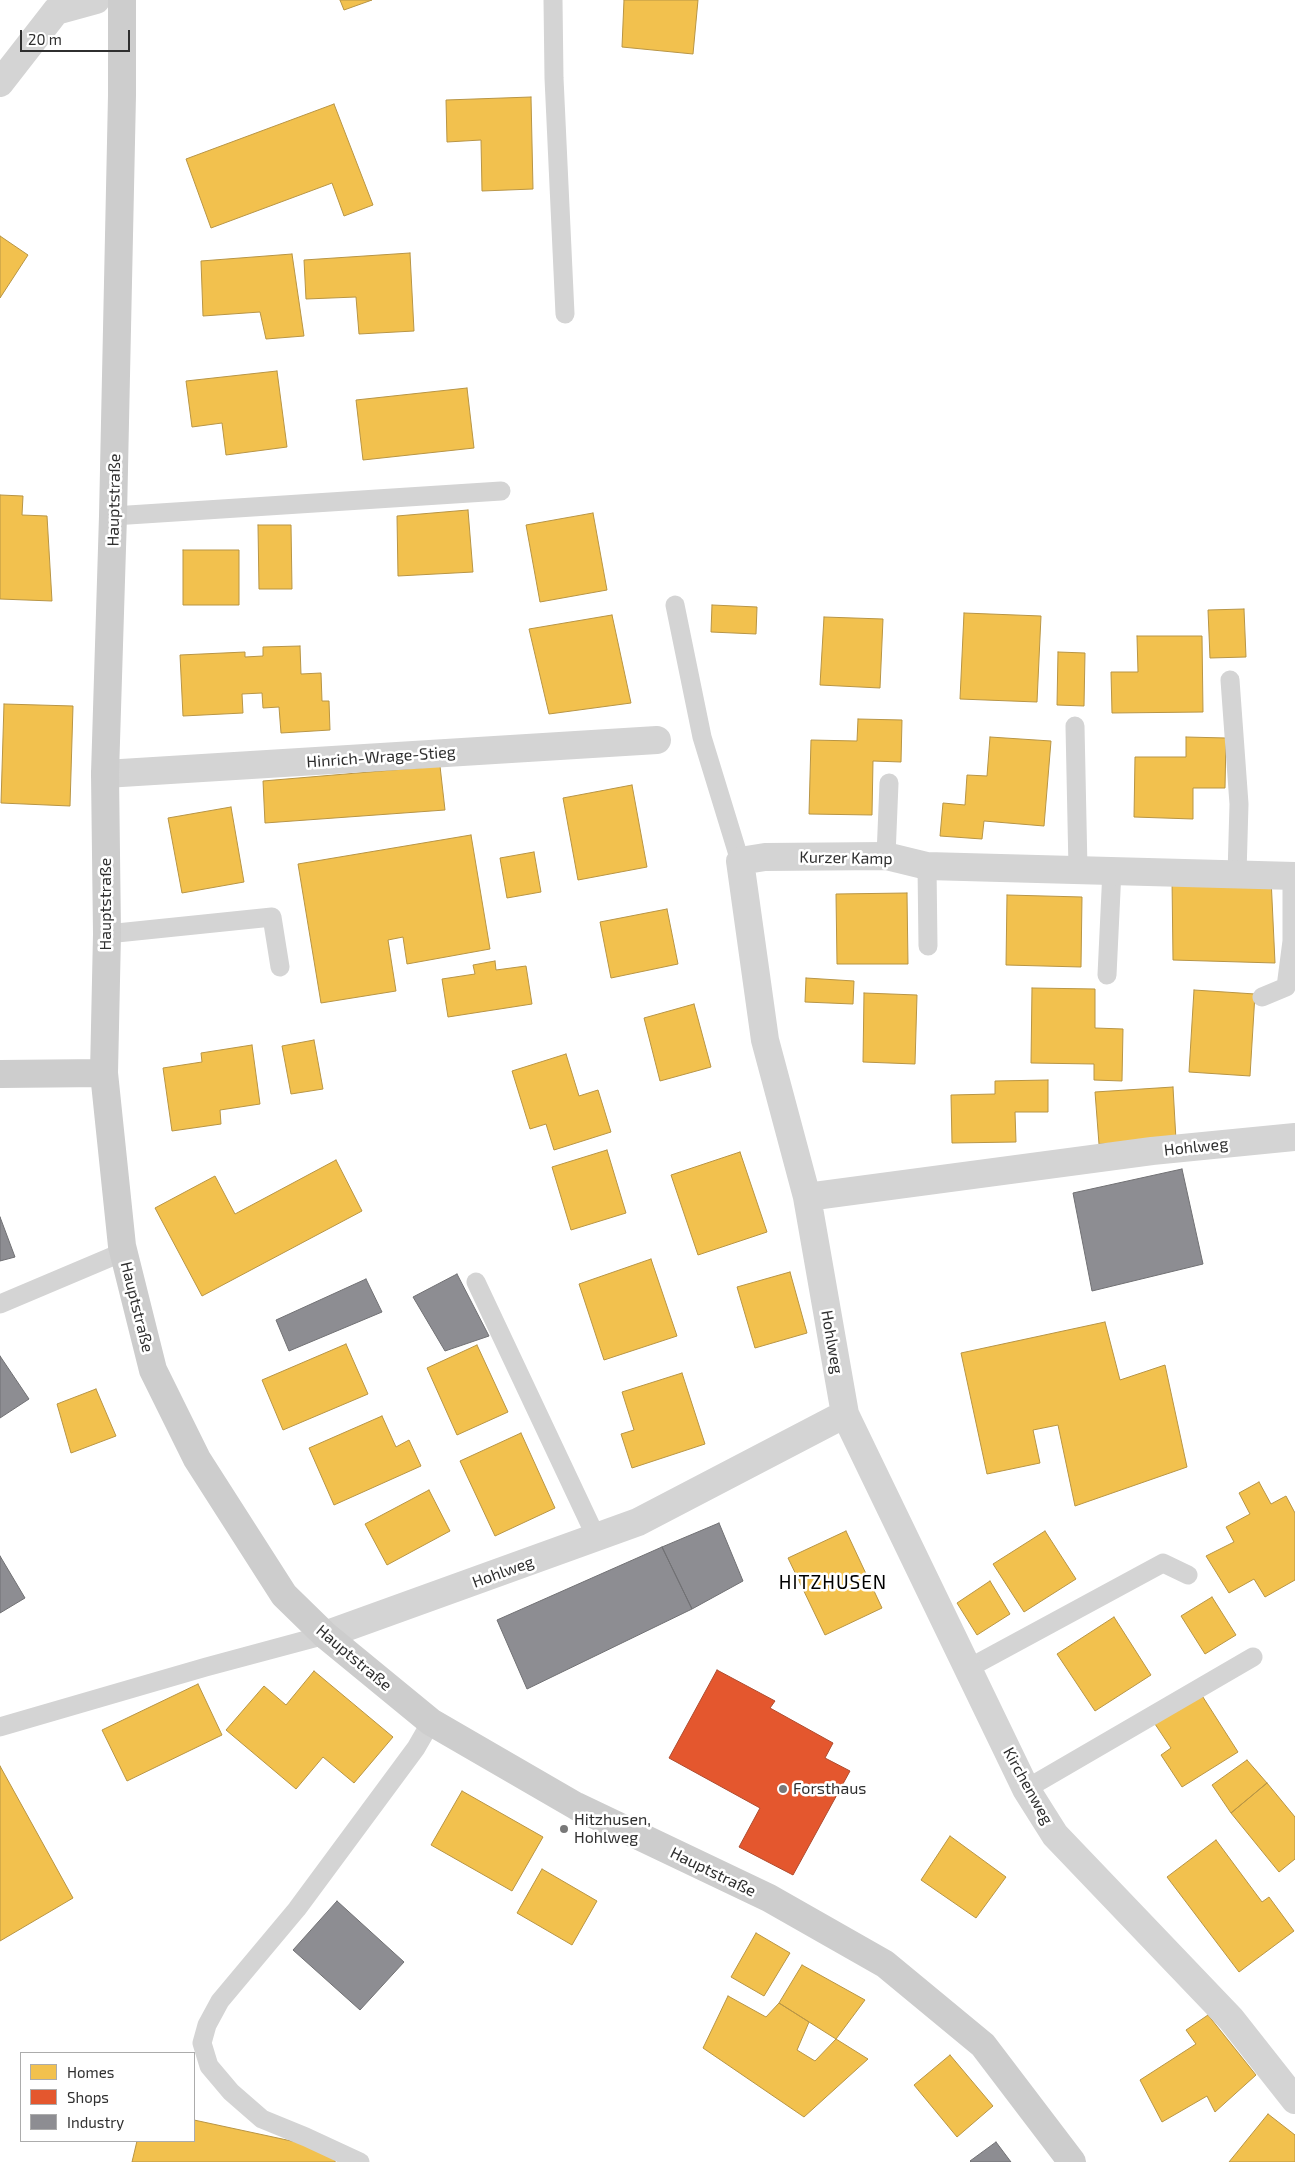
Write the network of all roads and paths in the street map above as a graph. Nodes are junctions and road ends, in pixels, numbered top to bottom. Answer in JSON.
{"nodes":[{"id":1,"x":96,"y":0,"type":"edge"},
{"id":2,"x":122,"y":0,"type":"edge"},
{"id":3,"x":553,"y":0,"type":"edge"},
{"id":4,"x":0,"y":83,"type":"edge"},
{"id":5,"x":565,"y":314,"type":"dead end"},
{"id":6,"x":501,"y":491,"type":"dead end"},
{"id":7,"x":113,"y":516,"type":"junction"},
{"id":8,"x":675,"y":605,"type":"dead end"},
{"id":9,"x":1230,"y":680,"type":"dead end"},
{"id":10,"x":1076,"y":726,"type":"dead end"},
{"id":11,"x":657,"y":740,"type":"dead end"},
{"id":12,"x":105,"y":774,"type":"junction"},
{"id":13,"x":889,"y":783,"type":"dead end"},
{"id":14,"x":886,"y":856,"type":"junction"},
{"id":15,"x":740,"y":861,"type":"junction"},
{"id":16,"x":927,"y":866,"type":"junction"},
{"id":17,"x":1078,"y":869,"type":"junction"},
{"id":18,"x":1112,"y":870,"type":"junction"},
{"id":19,"x":1236,"y":874,"type":"junction"},
{"id":20,"x":1293,"y":876,"type":"edge"},
{"id":21,"x":107,"y":934,"type":"junction"},
{"id":22,"x":928,"y":946,"type":"dead end"},
{"id":23,"x":280,"y":967,"type":"dead end"},
{"id":24,"x":1107,"y":975,"type":"dead end"},
{"id":25,"x":1262,"y":997,"type":"dead end"},
{"id":26,"x":104,"y":1073,"type":"junction"},
{"id":27,"x":0,"y":1074,"type":"edge"},
{"id":28,"x":1295,"y":1137,"type":"edge"},
{"id":29,"x":807,"y":1197,"type":"junction"},
{"id":30,"x":124,"y":1252,"type":"junction"},
{"id":31,"x":476,"y":1282,"type":"dead end"},
{"id":32,"x":0,"y":1304,"type":"edge"},
{"id":33,"x":845,"y":1414,"type":"junction"},
{"id":34,"x":596,"y":1539,"type":"junction"},
{"id":35,"x":1188,"y":1575,"type":"dead end"},
{"id":36,"x":325,"y":1635,"type":"junction"},
{"id":37,"x":1252,"y":1657,"type":"dead end"},
{"id":38,"x":968,"y":1668,"type":"junction"},
{"id":39,"x":431,"y":1722,"type":"junction"},
{"id":40,"x":0,"y":1727,"type":"edge"},
{"id":41,"x":1026,"y":1789,"type":"junction"},
{"id":42,"x":1295,"y":2100,"type":"edge"},
{"id":43,"x":360,"y":2162,"type":"edge"},
{"id":44,"x":1072,"y":2162,"type":"edge"}],
"edges":[{"from":1,"to":4,"type":"street"},
{"from":2,"to":7,"type":"street","name":"Hauptstraße"},
{"from":3,"to":5,"type":"lane"},
{"from":6,"to":7,"type":"lane"},
{"from":7,"to":12,"type":"street","name":"Hauptstraße"},
{"from":8,"to":15,"type":"lane"},
{"from":9,"to":19,"type":"lane"},
{"from":10,"to":17,"type":"lane"},
{"from":11,"to":12,"type":"street","name":"Hinrich-Wrage-Stieg"},
{"from":12,"to":21,"type":"street","name":"Hauptstraße"},
{"from":13,"to":14,"type":"lane"},
{"from":14,"to":15,"type":"street","name":"Kurzer Kamp"},
{"from":14,"to":16,"type":"street","name":"Kurzer Kamp"},
{"from":15,"to":29,"type":"street"},
{"from":16,"to":17,"type":"street","name":"Kurzer Kamp"},
{"from":16,"to":22,"type":"lane"},
{"from":17,"to":18,"type":"street","name":"Kurzer Kamp"},
{"from":18,"to":19,"type":"street","name":"Kurzer Kamp"},
{"from":18,"to":24,"type":"lane"},
{"from":19,"to":20,"type":"street","name":"Kurzer Kamp"},
{"from":20,"to":25,"type":"lane"},
{"from":21,"to":23,"type":"lane"},
{"from":21,"to":26,"type":"street","name":"Hauptstraße"},
{"from":26,"to":27,"type":"street"},
{"from":26,"to":30,"type":"street","name":"Hauptstraße"},
{"from":28,"to":29,"type":"street","name":"Hohlweg"},
{"from":29,"to":33,"type":"street","name":"Hohlweg"},
{"from":30,"to":32,"type":"lane"},
{"from":30,"to":36,"type":"street","name":"Hauptstraße"},
{"from":31,"to":34,"type":"lane"},
{"from":33,"to":34,"type":"street","name":"Hohlweg"},
{"from":33,"to":38,"type":"street","name":"Kirchenweg"},
{"from":34,"to":36,"type":"street","name":"Hohlweg"},
{"from":35,"to":38,"type":"lane"},
{"from":36,"to":39,"type":"street","name":"Hauptstraße"},
{"from":36,"to":40,"type":"lane"},
{"from":37,"to":41,"type":"lane"},
{"from":38,"to":41,"type":"street","name":"Kirchenweg"},
{"from":39,"to":43,"type":"lane"},
{"from":39,"to":44,"type":"street","name":"Hauptstraße"},
{"from":41,"to":42,"type":"street","name":"Kirchenweg"}]}
